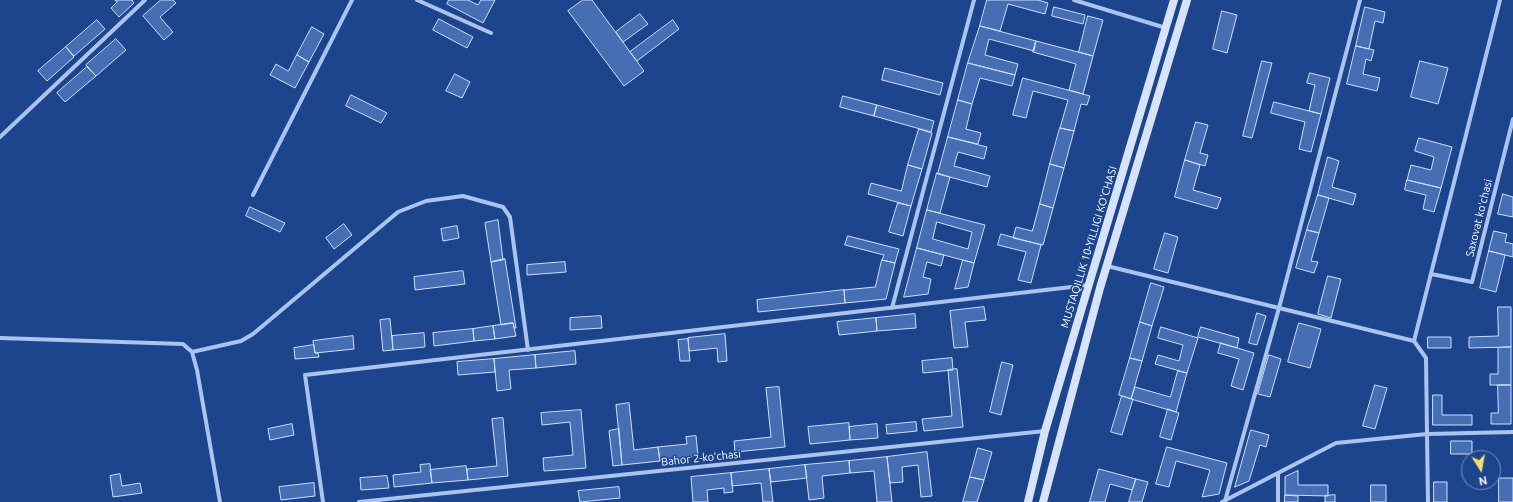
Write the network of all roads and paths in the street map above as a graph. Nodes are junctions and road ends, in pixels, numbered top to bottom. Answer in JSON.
{"nodes":[{"id":1,"x":145,"y":0,"type":"edge"},
{"id":2,"x":352,"y":0,"type":"edge"},
{"id":3,"x":417,"y":0,"type":"edge"},
{"id":4,"x":974,"y":0,"type":"edge"},
{"id":5,"x":1074,"y":0,"type":"edge"},
{"id":6,"x":1174,"y":0,"type":"edge"},
{"id":7,"x":1187,"y":0,"type":"edge"},
{"id":8,"x":1360,"y":0,"type":"edge"},
{"id":9,"x":1500,"y":0,"type":"edge"},
{"id":10,"x":1166,"y":28,"type":"junction"},
{"id":11,"x":491,"y":33,"type":"dead end"},
{"id":12,"x":1513,"y":119,"type":"edge"},
{"id":13,"x":0,"y":137,"type":"edge"},
{"id":14,"x":253,"y":195,"type":"dead end"},
{"id":15,"x":1107,"y":266,"type":"junction"},
{"id":16,"x":1431,"y":274,"type":"junction"},
{"id":17,"x":1089,"y":285,"type":"junction"},
{"id":18,"x":892,"y":308,"type":"junction"},
{"id":19,"x":1279,"y":308,"type":"junction"},
{"id":20,"x":0,"y":338,"type":"edge"},
{"id":21,"x":1414,"y":341,"type":"junction"},
{"id":22,"x":528,"y":350,"type":"junction"},
{"id":23,"x":192,"y":352,"type":"junction"},
{"id":24,"x":1045,"y":431,"type":"junction"},
{"id":25,"x":1513,"y":432,"type":"edge"},
{"id":26,"x":1427,"y":434,"type":"junction"},
{"id":27,"x":1278,"y":474,"type":"junction"},
{"id":28,"x":220,"y":502,"type":"edge"},
{"id":29,"x":323,"y":502,"type":"edge"},
{"id":30,"x":359,"y":502,"type":"edge"},
{"id":31,"x":1028,"y":502,"type":"edge"},
{"id":32,"x":1043,"y":502,"type":"edge"},
{"id":33,"x":1224,"y":502,"type":"edge"},
{"id":34,"x":1278,"y":502,"type":"edge"},
{"id":35,"x":1428,"y":502,"type":"edge"}],
"edges":[{"from":1,"to":13,"type":"street"},
{"from":2,"to":14,"type":"street"},
{"from":3,"to":11,"type":"street"},
{"from":4,"to":18,"type":"street"},
{"from":5,"to":10,"type":"street"},
{"from":6,"to":10,"type":"main road","name":"MUSTAQILLIK 10-YILLIGI KO'CHASI"},
{"from":7,"to":15,"type":"main road","name":"MUSTAQILLIK 10-YILLIGI KO'CHASI"},
{"from":8,"to":19,"type":"street"},
{"from":9,"to":16,"type":"street"},
{"from":10,"to":17,"type":"main road","name":"MUSTAQILLIK 10-YILLIGI KO'CHASI"},
{"from":12,"to":16,"type":"street","name":"Saxovat koʻchasi"},
{"from":15,"to":19,"type":"street"},
{"from":15,"to":32,"type":"main road","name":"MUSTAQILLIK 10-YILLIGI KO'CHASI"},
{"from":16,"to":21,"type":"street"},
{"from":17,"to":18,"type":"street"},
{"from":17,"to":24,"type":"main road","name":"MUSTAQILLIK 10-YILLIGI KO'CHASI"},
{"from":18,"to":22,"type":"street"},
{"from":19,"to":21,"type":"street"},
{"from":19,"to":33,"type":"street"},
{"from":20,"to":23,"type":"street"},
{"from":21,"to":26,"type":"street"},
{"from":22,"to":23,"type":"street"},
{"from":22,"to":29,"type":"street"},
{"from":23,"to":28,"type":"street"},
{"from":24,"to":30,"type":"street","name":"Bahor 2-koʻchasi"},
{"from":24,"to":31,"type":"main road","name":"MUSTAQILLIK 10-YILLIGI KO'CHASI"},
{"from":25,"to":26,"type":"street"},
{"from":26,"to":27,"type":"street"},
{"from":26,"to":35,"type":"street"},
{"from":27,"to":33,"type":"street"},
{"from":27,"to":34,"type":"street"}]}
